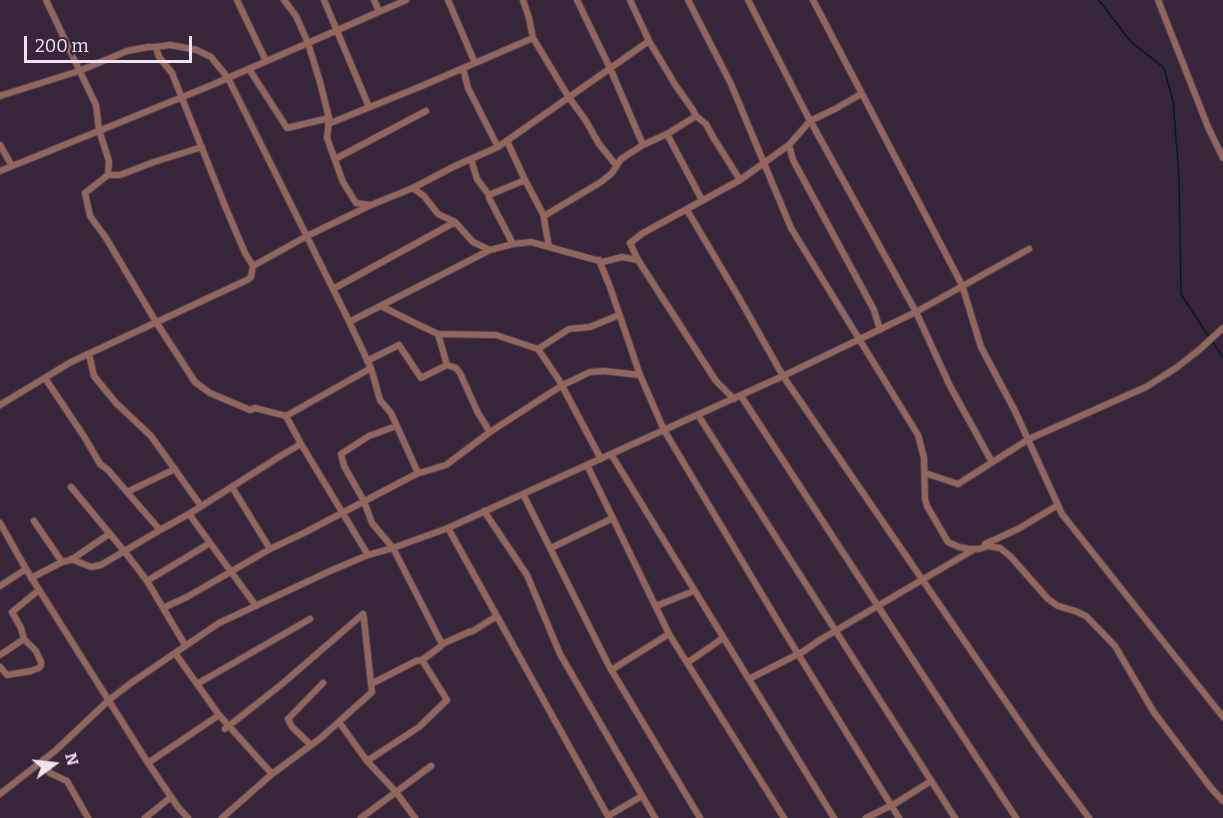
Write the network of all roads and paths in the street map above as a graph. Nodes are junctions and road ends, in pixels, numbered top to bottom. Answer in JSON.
{"nodes":[{"id":1,"x":46,"y":0,"type":"edge"},
{"id":2,"x":237,"y":0,"type":"edge"},
{"id":3,"x":284,"y":0,"type":"edge"},
{"id":4,"x":324,"y":0,"type":"edge"},
{"id":5,"x":374,"y":0,"type":"edge"},
{"id":6,"x":406,"y":0,"type":"edge"},
{"id":7,"x":448,"y":0,"type":"edge"},
{"id":8,"x":523,"y":0,"type":"edge"},
{"id":9,"x":577,"y":0,"type":"edge"},
{"id":10,"x":630,"y":0,"type":"edge"},
{"id":11,"x":688,"y":0,"type":"edge"},
{"id":12,"x":748,"y":0,"type":"edge"},
{"id":13,"x":813,"y":0,"type":"edge"},
{"id":14,"x":1158,"y":0,"type":"edge"},
{"id":15,"x":378,"y":11,"type":"junction"},
{"id":16,"x":337,"y":30,"type":"junction"},
{"id":17,"x":533,"y":38,"type":"junction"},
{"id":18,"x":650,"y":41,"type":"junction"},
{"id":19,"x":308,"y":43,"type":"junction"},
{"id":20,"x":156,"y":47,"type":"junction"},
{"id":21,"x":266,"y":61,"type":"junction"},
{"id":22,"x":475,"y":63,"type":"junction"},
{"id":23,"x":463,"y":68,"type":"junction"},
{"id":24,"x":610,"y":68,"type":"junction"},
{"id":25,"x":249,"y":69,"type":"junction"},
{"id":26,"x":79,"y":71,"type":"junction"},
{"id":27,"x":228,"y":78,"type":"junction"},
{"id":28,"x":861,"y":94,"type":"junction"},
{"id":29,"x":0,"y":96,"type":"edge"},
{"id":30,"x":183,"y":97,"type":"junction"},
{"id":31,"x":569,"y":97,"type":"junction"},
{"id":32,"x":369,"y":107,"type":"junction"},
{"id":33,"x":426,"y":111,"type":"dead end"},
{"id":34,"x":696,"y":116,"type":"junction"},
{"id":35,"x":329,"y":121,"type":"junction"},
{"id":36,"x":810,"y":121,"type":"junction"},
{"id":37,"x":99,"y":130,"type":"junction"},
{"id":38,"x":667,"y":134,"type":"junction"},
{"id":39,"x":507,"y":141,"type":"junction"},
{"id":40,"x":0,"y":145,"type":"edge"},
{"id":41,"x":643,"y":145,"type":"junction"},
{"id":42,"x":789,"y":145,"type":"junction"},
{"id":43,"x":202,"y":147,"type":"junction"},
{"id":44,"x":498,"y":147,"type":"junction"},
{"id":45,"x":1223,"y":158,"type":"edge"},
{"id":46,"x":335,"y":159,"type":"junction"},
{"id":47,"x":471,"y":159,"type":"junction"},
{"id":48,"x":764,"y":163,"type":"junction"},
{"id":49,"x":616,"y":165,"type":"junction"},
{"id":50,"x":12,"y":166,"type":"junction"},
{"id":51,"x":0,"y":171,"type":"edge"},
{"id":52,"x":108,"y":175,"type":"junction"},
{"id":53,"x":525,"y":180,"type":"junction"},
{"id":54,"x":740,"y":180,"type":"junction"},
{"id":55,"x":413,"y":188,"type":"junction"},
{"id":56,"x":489,"y":195,"type":"junction"},
{"id":57,"x":702,"y":200,"type":"junction"},
{"id":58,"x":371,"y":205,"type":"junction"},
{"id":59,"x":687,"y":210,"type":"junction"},
{"id":60,"x":544,"y":216,"type":"junction"},
{"id":61,"x":455,"y":222,"type":"junction"},
{"id":62,"x":307,"y":236,"type":"junction"},
{"id":63,"x":513,"y":244,"type":"junction"},
{"id":64,"x":549,"y":247,"type":"junction"},
{"id":65,"x":1029,"y":249,"type":"dead end"},
{"id":66,"x":490,"y":250,"type":"junction"},
{"id":67,"x":599,"y":260,"type":"junction"},
{"id":68,"x":638,"y":260,"type":"junction"},
{"id":69,"x":253,"y":266,"type":"junction"},
{"id":70,"x":962,"y":285,"type":"junction"},
{"id":71,"x":333,"y":289,"type":"junction"},
{"id":72,"x":381,"y":306,"type":"junction"},
{"id":73,"x":916,"y":312,"type":"junction"},
{"id":74,"x":619,"y":315,"type":"junction"},
{"id":75,"x":156,"y":322,"type":"junction"},
{"id":76,"x":350,"y":322,"type":"junction"},
{"id":77,"x":1223,"y":328,"type":"edge"},
{"id":78,"x":880,"y":330,"type":"junction"},
{"id":79,"x":438,"y":334,"type":"junction"},
{"id":80,"x":859,"y":339,"type":"junction"},
{"id":81,"x":538,"y":349,"type":"junction"},
{"id":82,"x":88,"y":354,"type":"junction"},
{"id":83,"x":367,"y":361,"type":"junction"},
{"id":84,"x":447,"y":365,"type":"junction"},
{"id":85,"x":370,"y":368,"type":"junction"},
{"id":86,"x":640,"y":375,"type":"junction"},
{"id":87,"x":783,"y":376,"type":"junction"},
{"id":88,"x":45,"y":378,"type":"junction"},
{"id":89,"x":561,"y":386,"type":"junction"},
{"id":90,"x":0,"y":395,"type":"edge"},
{"id":91,"x":741,"y":396,"type":"junction"},
{"id":92,"x":734,"y":399,"type":"junction"},
{"id":93,"x":2,"y":404,"type":"edge"},
{"id":94,"x":698,"y":415,"type":"junction"},
{"id":95,"x":286,"y":416,"type":"junction"},
{"id":96,"x":396,"y":426,"type":"junction"},
{"id":97,"x":664,"y":430,"type":"junction"},
{"id":98,"x":490,"y":432,"type":"junction"},
{"id":99,"x":1029,"y":439,"type":"junction"},
{"id":100,"x":301,"y":444,"type":"junction"},
{"id":101,"x":611,"y":454,"type":"junction"},
{"id":102,"x":601,"y":459,"type":"junction"},
{"id":103,"x":992,"y":462,"type":"junction"},
{"id":104,"x":587,"y":465,"type":"junction"},
{"id":105,"x":175,"y":469,"type":"junction"},
{"id":106,"x":418,"y":473,"type":"junction"},
{"id":107,"x":925,"y":473,"type":"junction"},
{"id":108,"x":71,"y":487,"type":"dead end"},
{"id":109,"x":231,"y":487,"type":"junction"},
{"id":110,"x":128,"y":492,"type":"junction"},
{"id":111,"x":523,"y":494,"type":"junction"},
{"id":112,"x":364,"y":501,"type":"junction"},
{"id":113,"x":1058,"y":505,"type":"junction"},
{"id":114,"x":201,"y":506,"type":"junction"},
{"id":115,"x":342,"y":512,"type":"junction"},
{"id":116,"x":484,"y":512,"type":"junction"},
{"id":117,"x":189,"y":514,"type":"junction"},
{"id":118,"x":613,"y":518,"type":"junction"},
{"id":119,"x":34,"y":521,"type":"dead end"},
{"id":120,"x":0,"y":523,"type":"edge"},
{"id":121,"x":448,"y":528,"type":"junction"},
{"id":122,"x":160,"y":530,"type":"junction"},
{"id":123,"x":109,"y":534,"type":"junction"},
{"id":124,"x":210,"y":543,"type":"junction"},
{"id":125,"x":393,"y":548,"type":"junction"},
{"id":126,"x":550,"y":548,"type":"junction"},
{"id":127,"x":270,"y":549,"type":"junction"},
{"id":128,"x":974,"y":549,"type":"junction"},
{"id":129,"x":125,"y":552,"type":"junction"},
{"id":130,"x":368,"y":555,"type":"junction"},
{"id":131,"x":71,"y":559,"type":"junction"},
{"id":132,"x":62,"y":562,"type":"junction"},
{"id":133,"x":26,"y":570,"type":"junction"},
{"id":134,"x":231,"y":572,"type":"junction"},
{"id":135,"x":32,"y":578,"type":"junction"},
{"id":136,"x":922,"y":580,"type":"junction"},
{"id":137,"x":147,"y":581,"type":"junction"},
{"id":138,"x":0,"y":586,"type":"edge"},
{"id":139,"x":39,"y":590,"type":"junction"},
{"id":140,"x":694,"y":591,"type":"junction"},
{"id":141,"x":255,"y":606,"type":"junction"},
{"id":142,"x":656,"y":606,"type":"junction"},
{"id":143,"x":878,"y":606,"type":"junction"},
{"id":144,"x":163,"y":608,"type":"junction"},
{"id":145,"x":497,"y":616,"type":"junction"},
{"id":146,"x":310,"y":619,"type":"dead end"},
{"id":147,"x":835,"y":631,"type":"junction"},
{"id":148,"x":669,"y":634,"type":"junction"},
{"id":149,"x":723,"y":638,"type":"junction"},
{"id":150,"x":24,"y":639,"type":"junction"},
{"id":151,"x":442,"y":644,"type":"junction"},
{"id":152,"x":186,"y":645,"type":"junction"},
{"id":153,"x":175,"y":653,"type":"junction"},
{"id":154,"x":798,"y":654,"type":"junction"},
{"id":155,"x":0,"y":655,"type":"edge"},
{"id":156,"x":422,"y":660,"type":"junction"},
{"id":157,"x":687,"y":663,"type":"junction"},
{"id":158,"x":0,"y":667,"type":"edge"},
{"id":159,"x":611,"y":670,"type":"junction"},
{"id":160,"x":749,"y":679,"type":"junction"},
{"id":161,"x":323,"y":683,"type":"dead end"},
{"id":162,"x":197,"y":684,"type":"junction"},
{"id":163,"x":371,"y":684,"type":"junction"},
{"id":164,"x":109,"y":700,"type":"junction"},
{"id":165,"x":219,"y":715,"type":"junction"},
{"id":166,"x":1223,"y":717,"type":"edge"},
{"id":167,"x":339,"y":722,"type":"junction"},
{"id":168,"x":227,"y":727,"type":"junction"},
{"id":169,"x":311,"y":745,"type":"junction"},
{"id":170,"x":367,"y":760,"type":"junction"},
{"id":171,"x":42,"y":761,"type":"junction"},
{"id":172,"x":148,"y":763,"type":"junction"},
{"id":173,"x":431,"y":766,"type":"dead end"},
{"id":174,"x":272,"y":774,"type":"junction"},
{"id":175,"x":0,"y":781,"type":"edge"},
{"id":176,"x":931,"y":781,"type":"junction"},
{"id":177,"x":3,"y":792,"type":"edge"},
{"id":178,"x":396,"y":792,"type":"junction"},
{"id":179,"x":642,"y":796,"type":"junction"},
{"id":180,"x":171,"y":797,"type":"junction"},
{"id":181,"x":1223,"y":801,"type":"edge"},
{"id":182,"x":891,"y":805,"type":"junction"},
{"id":183,"x":609,"y":817,"type":"edge"},
{"id":184,"x":88,"y":818,"type":"edge"},
{"id":185,"x":145,"y":818,"type":"edge"},
{"id":186,"x":188,"y":818,"type":"edge"},
{"id":187,"x":222,"y":818,"type":"edge"},
{"id":188,"x":362,"y":818,"type":"edge"},
{"id":189,"x":415,"y":818,"type":"edge"},
{"id":190,"x":655,"y":818,"type":"edge"},
{"id":191,"x":699,"y":818,"type":"edge"},
{"id":192,"x":784,"y":818,"type":"edge"},
{"id":193,"x":834,"y":818,"type":"edge"},
{"id":194,"x":866,"y":818,"type":"edge"},
{"id":195,"x":899,"y":818,"type":"edge"},
{"id":196,"x":955,"y":818,"type":"edge"},
{"id":197,"x":1016,"y":818,"type":"edge"},
{"id":198,"x":1089,"y":818,"type":"edge"}],
"edges":[{"from":1,"to":26,"type":"street"},
{"from":2,"to":21,"type":"street"},
{"from":3,"to":19,"type":"street"},
{"from":4,"to":16,"type":"street"},
{"from":5,"to":15,"type":"street"},
{"from":6,"to":15,"type":"street"},
{"from":7,"to":22,"type":"street"},
{"from":8,"to":17,"type":"street"},
{"from":9,"to":24,"type":"street"},
{"from":10,"to":18,"type":"street"},
{"from":11,"to":48,"type":"street"},
{"from":12,"to":36,"type":"street"},
{"from":13,"to":28,"type":"street"},
{"from":14,"to":45,"type":"street"},
{"from":15,"to":16,"type":"street"},
{"from":16,"to":19,"type":"street"},
{"from":16,"to":32,"type":"street"},
{"from":17,"to":22,"type":"street"},
{"from":17,"to":31,"type":"street"},
{"from":18,"to":24,"type":"street"},
{"from":18,"to":34,"type":"street"},
{"from":19,"to":21,"type":"street"},
{"from":19,"to":35,"type":"street"},
{"from":20,"to":26,"type":"street"},
{"from":20,"to":27,"type":"street"},
{"from":20,"to":30,"type":"street"},
{"from":21,"to":25,"type":"street"},
{"from":22,"to":23,"type":"street"},
{"from":23,"to":32,"type":"street"},
{"from":23,"to":44,"type":"street"},
{"from":24,"to":31,"type":"street"},
{"from":24,"to":41,"type":"street"},
{"from":25,"to":27,"type":"street"},
{"from":25,"to":35,"type":"street"},
{"from":26,"to":29,"type":"street"},
{"from":26,"to":37,"type":"street"},
{"from":27,"to":30,"type":"street"},
{"from":27,"to":62,"type":"street"},
{"from":28,"to":36,"type":"street"},
{"from":28,"to":70,"type":"street"},
{"from":30,"to":37,"type":"street"},
{"from":30,"to":43,"type":"street"},
{"from":31,"to":39,"type":"street"},
{"from":31,"to":49,"type":"street"},
{"from":32,"to":35,"type":"street"},
{"from":33,"to":46,"type":"street"},
{"from":34,"to":38,"type":"street"},
{"from":34,"to":54,"type":"street"},
{"from":35,"to":46,"type":"street"},
{"from":36,"to":42,"type":"street"},
{"from":36,"to":73,"type":"street"},
{"from":37,"to":50,"type":"street"},
{"from":37,"to":52,"type":"street"},
{"from":38,"to":41,"type":"street"},
{"from":38,"to":57,"type":"street"},
{"from":39,"to":44,"type":"street"},
{"from":39,"to":53,"type":"street"},
{"from":40,"to":50,"type":"street"},
{"from":41,"to":49,"type":"street"},
{"from":42,"to":48,"type":"street"},
{"from":42,"to":78,"type":"street"},
{"from":43,"to":52,"type":"street"},
{"from":43,"to":69,"type":"street"},
{"from":44,"to":47,"type":"street"},
{"from":46,"to":58,"type":"street"},
{"from":47,"to":55,"type":"street"},
{"from":47,"to":56,"type":"street"},
{"from":48,"to":54,"type":"street"},
{"from":48,"to":80,"type":"street"},
{"from":49,"to":60,"type":"street"},
{"from":50,"to":51,"type":"street"},
{"from":52,"to":75,"type":"street"},
{"from":53,"to":56,"type":"street"},
{"from":53,"to":60,"type":"street"},
{"from":54,"to":57,"type":"street"},
{"from":55,"to":58,"type":"street"},
{"from":55,"to":61,"type":"street"},
{"from":56,"to":63,"type":"street"},
{"from":57,"to":59,"type":"street"},
{"from":58,"to":62,"type":"street"},
{"from":59,"to":68,"type":"street"},
{"from":59,"to":87,"type":"street"},
{"from":60,"to":64,"type":"street"},
{"from":61,"to":66,"type":"street"},
{"from":61,"to":71,"type":"street"},
{"from":62,"to":69,"type":"street"},
{"from":62,"to":71,"type":"street"},
{"from":63,"to":64,"type":"street"},
{"from":63,"to":66,"type":"street"},
{"from":64,"to":67,"type":"street"},
{"from":65,"to":70,"type":"street"},
{"from":66,"to":72,"type":"street"},
{"from":67,"to":68,"type":"street"},
{"from":67,"to":74,"type":"street"},
{"from":68,"to":92,"type":"street"},
{"from":69,"to":75,"type":"street"},
{"from":70,"to":73,"type":"street"},
{"from":70,"to":99,"type":"street"},
{"from":71,"to":76,"type":"street"},
{"from":72,"to":76,"type":"street"},
{"from":72,"to":79,"type":"street"},
{"from":73,"to":78,"type":"street"},
{"from":73,"to":103,"type":"street"},
{"from":74,"to":81,"type":"street"},
{"from":74,"to":86,"type":"street"},
{"from":75,"to":82,"type":"street"},
{"from":75,"to":95,"type":"street"},
{"from":76,"to":83,"type":"street"},
{"from":77,"to":99,"type":"street"},
{"from":78,"to":80,"type":"street"},
{"from":79,"to":81,"type":"street"},
{"from":79,"to":84,"type":"street"},
{"from":80,"to":87,"type":"street"},
{"from":80,"to":107,"type":"street"},
{"from":81,"to":89,"type":"street"},
{"from":82,"to":88,"type":"street"},
{"from":82,"to":105,"type":"street"},
{"from":83,"to":84,"type":"street"},
{"from":83,"to":85,"type":"street"},
{"from":84,"to":98,"type":"street"},
{"from":85,"to":95,"type":"street"},
{"from":85,"to":96,"type":"street"},
{"from":86,"to":89,"type":"street"},
{"from":86,"to":97,"type":"street"},
{"from":87,"to":91,"type":"street"},
{"from":87,"to":136,"type":"street"},
{"from":88,"to":93,"type":"street"},
{"from":88,"to":110,"type":"street"},
{"from":89,"to":98,"type":"street"},
{"from":89,"to":102,"type":"street"},
{"from":90,"to":93,"type":"street"},
{"from":91,"to":92,"type":"street"},
{"from":91,"to":143,"type":"street"},
{"from":92,"to":94,"type":"street"},
{"from":94,"to":97,"type":"street"},
{"from":94,"to":147,"type":"street"},
{"from":95,"to":100,"type":"street"},
{"from":96,"to":106,"type":"street"},
{"from":96,"to":112,"type":"street"},
{"from":97,"to":101,"type":"street"},
{"from":97,"to":154,"type":"street"},
{"from":98,"to":106,"type":"street"},
{"from":99,"to":103,"type":"street"},
{"from":99,"to":113,"type":"street"},
{"from":100,"to":109,"type":"street"},
{"from":100,"to":115,"type":"street"},
{"from":101,"to":102,"type":"street"},
{"from":101,"to":140,"type":"street"},
{"from":102,"to":104,"type":"street"},
{"from":103,"to":107,"type":"street"},
{"from":104,"to":111,"type":"street"},
{"from":104,"to":118,"type":"street"},
{"from":105,"to":110,"type":"street"},
{"from":105,"to":114,"type":"street"},
{"from":106,"to":112,"type":"street"},
{"from":107,"to":128,"type":"street"},
{"from":108,"to":123,"type":"street"},
{"from":109,"to":114,"type":"street"},
{"from":109,"to":127,"type":"street"},
{"from":110,"to":122,"type":"street"},
{"from":111,"to":116,"type":"street"},
{"from":111,"to":126,"type":"street"},
{"from":112,"to":115,"type":"street"},
{"from":112,"to":125,"type":"street"},
{"from":113,"to":128,"type":"street"},
{"from":113,"to":166,"type":"street"},
{"from":114,"to":117,"type":"street"},
{"from":115,"to":127,"type":"street"},
{"from":115,"to":130,"type":"street"},
{"from":116,"to":121,"type":"street"},
{"from":116,"to":179,"type":"street"},
{"from":117,"to":122,"type":"street"},
{"from":117,"to":124,"type":"street"},
{"from":118,"to":126,"type":"street"},
{"from":118,"to":142,"type":"street"},
{"from":119,"to":132,"type":"street"},
{"from":120,"to":133,"type":"street"},
{"from":121,"to":125,"type":"street"},
{"from":121,"to":145,"type":"street"},
{"from":122,"to":129,"type":"street"},
{"from":123,"to":129,"type":"street"},
{"from":123,"to":131,"type":"street"},
{"from":124,"to":134,"type":"street"},
{"from":124,"to":137,"type":"street"},
{"from":125,"to":130,"type":"street"},
{"from":125,"to":151,"type":"street"},
{"from":126,"to":159,"type":"street"},
{"from":127,"to":134,"type":"street"},
{"from":128,"to":136,"type":"street"},
{"from":128,"to":181,"type":"street"},
{"from":129,"to":131,"type":"street"},
{"from":129,"to":137,"type":"street"},
{"from":130,"to":141,"type":"street"},
{"from":131,"to":132,"type":"street"},
{"from":132,"to":135,"type":"street"},
{"from":133,"to":135,"type":"street"},
{"from":133,"to":138,"type":"street"},
{"from":134,"to":141,"type":"street"},
{"from":134,"to":144,"type":"street"},
{"from":135,"to":139,"type":"street"},
{"from":136,"to":143,"type":"street"},
{"from":136,"to":198,"type":"street"},
{"from":137,"to":144,"type":"street"},
{"from":139,"to":150,"type":"street"},
{"from":139,"to":164,"type":"street"},
{"from":140,"to":142,"type":"street"},
{"from":140,"to":149,"type":"street"},
{"from":141,"to":152,"type":"street"},
{"from":142,"to":148,"type":"street"},
{"from":143,"to":147,"type":"street"},
{"from":143,"to":197,"type":"street"},
{"from":144,"to":152,"type":"street"},
{"from":145,"to":151,"type":"street"},
{"from":145,"to":183,"type":"street"},
{"from":146,"to":162,"type":"street"},
{"from":147,"to":154,"type":"street"},
{"from":147,"to":176,"type":"street"},
{"from":148,"to":157,"type":"street"},
{"from":148,"to":159,"type":"street"},
{"from":149,"to":157,"type":"street"},
{"from":149,"to":160,"type":"street"},
{"from":150,"to":155,"type":"street"},
{"from":150,"to":158,"type":"street"},
{"from":151,"to":156,"type":"street"},
{"from":152,"to":153,"type":"street"},
{"from":153,"to":162,"type":"street"},
{"from":153,"to":164,"type":"street"},
{"from":154,"to":160,"type":"street"},
{"from":154,"to":182,"type":"street"},
{"from":156,"to":163,"type":"street"},
{"from":156,"to":170,"type":"street"},
{"from":157,"to":192,"type":"street"},
{"from":159,"to":191,"type":"street"},
{"from":160,"to":193,"type":"street"},
{"from":161,"to":169,"type":"street"},
{"from":162,"to":165,"type":"street"},
{"from":163,"to":167,"type":"street"},
{"from":163,"to":168,"type":"street"},
{"from":164,"to":171,"type":"street"},
{"from":164,"to":172,"type":"street"},
{"from":165,"to":168,"type":"street"},
{"from":165,"to":172,"type":"street"},
{"from":167,"to":169,"type":"street"},
{"from":167,"to":170,"type":"street"},
{"from":168,"to":174,"type":"street"},
{"from":169,"to":174,"type":"street"},
{"from":170,"to":178,"type":"street"},
{"from":171,"to":177,"type":"street"},
{"from":171,"to":184,"type":"street"},
{"from":172,"to":180,"type":"street"},
{"from":173,"to":178,"type":"street"},
{"from":174,"to":187,"type":"street"},
{"from":175,"to":177,"type":"street"},
{"from":176,"to":182,"type":"street"},
{"from":176,"to":196,"type":"street"},
{"from":178,"to":188,"type":"street"},
{"from":178,"to":189,"type":"street"},
{"from":179,"to":183,"type":"street"},
{"from":179,"to":190,"type":"street"},
{"from":180,"to":185,"type":"street"},
{"from":180,"to":186,"type":"street"},
{"from":182,"to":194,"type":"street"},
{"from":182,"to":195,"type":"street"}]}
